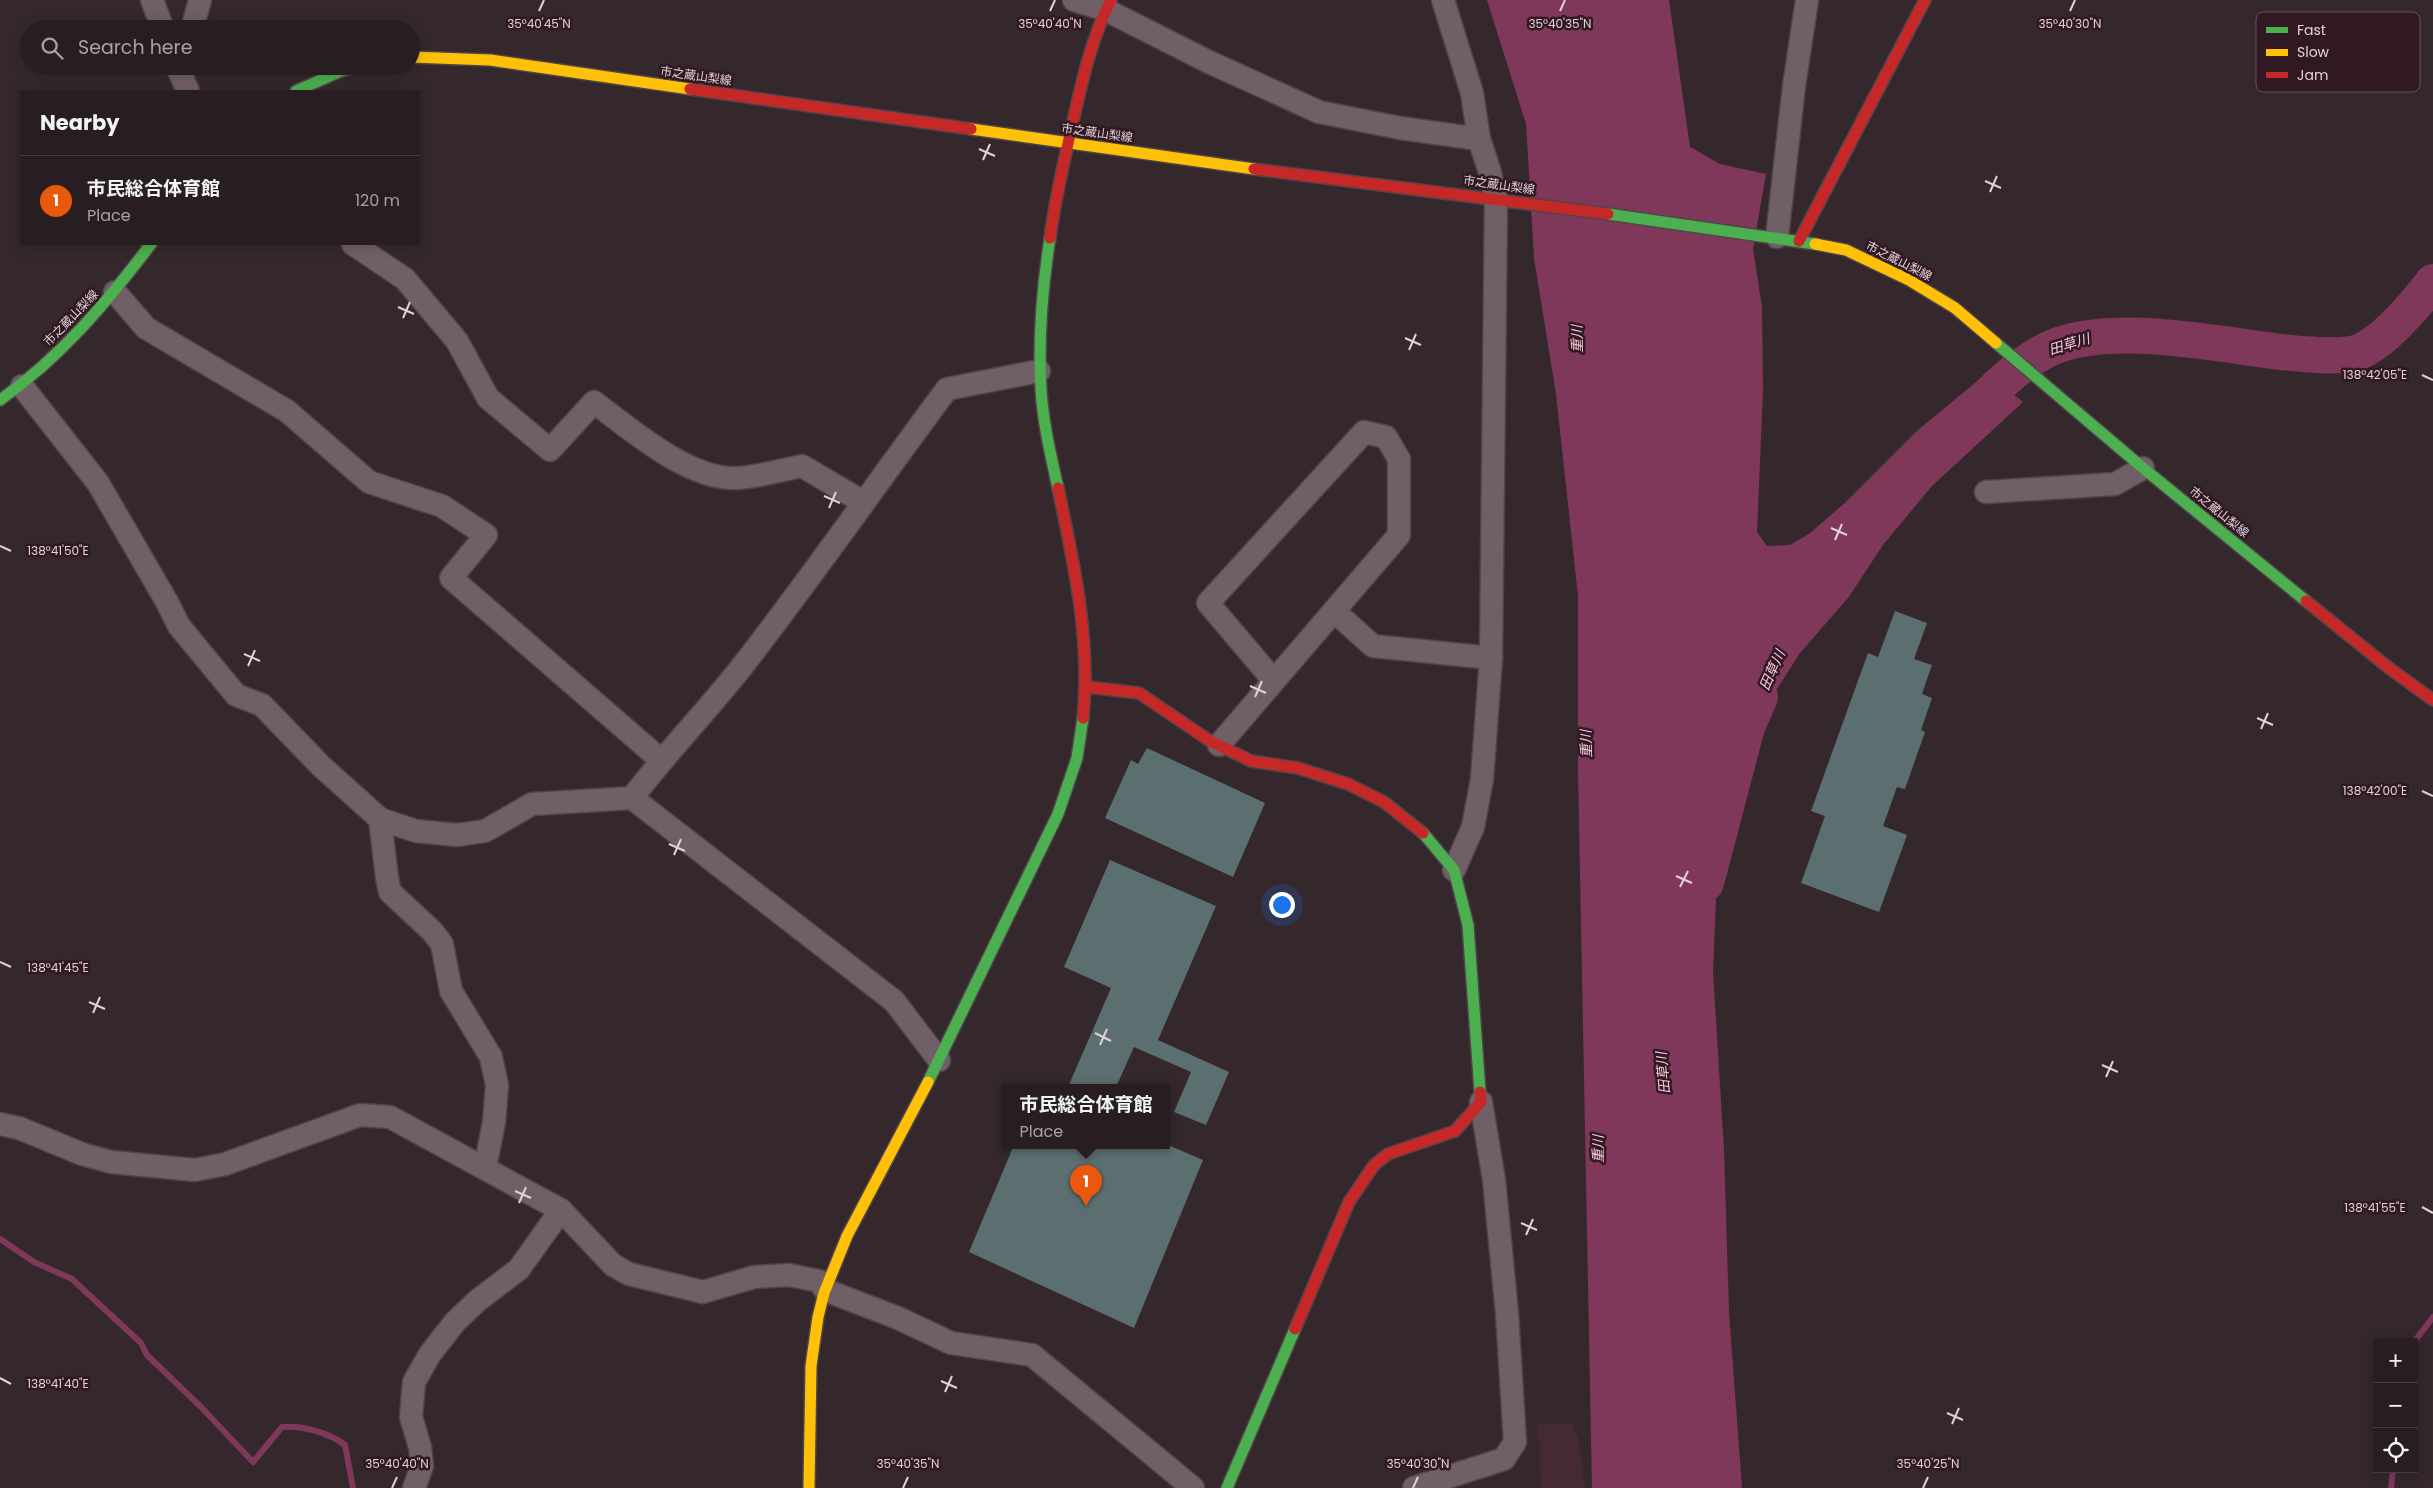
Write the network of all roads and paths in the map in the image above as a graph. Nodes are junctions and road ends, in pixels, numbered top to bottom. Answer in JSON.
{"nodes":[{"id":1,"x":152,"y":0,"type":"edge"},
{"id":2,"x":200,"y":0,"type":"edge"},
{"id":3,"x":1074,"y":0,"type":"edge"},
{"id":4,"x":1443,"y":0,"type":"edge"},
{"id":5,"x":1808,"y":0,"type":"edge"},
{"id":6,"x":1925,"y":0,"type":"edge"},
{"id":7,"x":1109,"y":5,"type":"edge"},
{"id":8,"x":160,"y":20,"type":"edge"},
{"id":9,"x":194,"y":20,"type":"edge"},
{"id":10,"x":420,"y":57,"type":"edge"},
{"id":11,"x":332,"y":75,"type":"edge"},
{"id":12,"x":298,"y":90,"type":"edge"},
{"id":13,"x":1479,"y":139,"type":"junction"},
{"id":14,"x":1068,"y":142,"type":"junction"},
{"id":15,"x":1502,"y":199,"type":"junction"},
{"id":16,"x":1781,"y":238,"type":"junction"},
{"id":17,"x":150,"y":245,"type":"edge"},
{"id":18,"x":354,"y":245,"type":"edge"},
{"id":19,"x":115,"y":292,"type":"junction"},
{"id":20,"x":1039,"y":371,"type":"junction"},
{"id":21,"x":22,"y":386,"type":"junction"},
{"id":22,"x":0,"y":400,"type":"edge"},
{"id":23,"x":2143,"y":468,"type":"junction"},
{"id":24,"x":1986,"y":492,"type":"dead end"},
{"id":25,"x":863,"y":502,"type":"junction"},
{"id":26,"x":1334,"y":611,"type":"junction"},
{"id":27,"x":1491,"y":658,"type":"junction"},
{"id":28,"x":1274,"y":682,"type":"junction"},
{"id":29,"x":1087,"y":687,"type":"junction"},
{"id":30,"x":2433,"y":700,"type":"edge"},
{"id":31,"x":1219,"y":745,"type":"junction"},
{"id":32,"x":661,"y":760,"type":"junction"},
{"id":33,"x":632,"y":798,"type":"junction"},
{"id":34,"x":380,"y":820,"type":"junction"},
{"id":35,"x":1454,"y":870,"type":"junction"},
{"id":36,"x":939,"y":1060,"type":"junction"},
{"id":37,"x":1480,"y":1102,"type":"junction"},
{"id":38,"x":0,"y":1124,"type":"edge"},
{"id":39,"x":485,"y":1168,"type":"junction"},
{"id":40,"x":561,"y":1210,"type":"junction"},
{"id":41,"x":825,"y":1290,"type":"junction"},
{"id":42,"x":414,"y":1488,"type":"edge"},
{"id":43,"x":809,"y":1488,"type":"edge"},
{"id":44,"x":1193,"y":1488,"type":"edge"},
{"id":45,"x":1227,"y":1488,"type":"edge"},
{"id":46,"x":1414,"y":1488,"type":"edge"}],
"edges":[{"from":1,"to":8,"type":"street"},
{"from":2,"to":9,"type":"street"},
{"from":3,"to":7,"type":"street"},
{"from":4,"to":13,"type":"street"},
{"from":5,"to":16,"type":"street"},
{"from":6,"to":16,"type":"street"},
{"from":7,"to":13,"type":"street"},
{"from":7,"to":14,"type":"street"},
{"from":10,"to":14,"type":"street","name":"市之蔵山梨線"},
{"from":11,"to":12,"type":"street"},
{"from":13,"to":15,"type":"street"},
{"from":14,"to":15,"type":"street","name":"市之蔵山梨線"},
{"from":14,"to":20,"type":"street"},
{"from":15,"to":16,"type":"street","name":"市之蔵山梨線"},
{"from":15,"to":27,"type":"street"},
{"from":16,"to":23,"type":"street","name":"市之蔵山梨線"},
{"from":17,"to":19,"type":"street","name":"市之蔵山梨線"},
{"from":18,"to":25,"type":"street"},
{"from":19,"to":21,"type":"street","name":"市之蔵山梨線"},
{"from":19,"to":32,"type":"street"},
{"from":20,"to":25,"type":"street"},
{"from":20,"to":29,"type":"street"},
{"from":21,"to":22,"type":"street","name":"市之蔵山梨線"},
{"from":21,"to":34,"type":"street"},
{"from":23,"to":24,"type":"street"},
{"from":23,"to":30,"type":"street","name":"市之蔵山梨線"},
{"from":25,"to":32,"type":"street"},
{"from":26,"to":27,"type":"street"},
{"from":26,"to":28,"type":"street"},
{"from":26,"to":28,"type":"street"},
{"from":27,"to":35,"type":"street"},
{"from":28,"to":31,"type":"street"},
{"from":29,"to":31,"type":"street"},
{"from":29,"to":36,"type":"street"},
{"from":31,"to":35,"type":"street"},
{"from":32,"to":33,"type":"street"},
{"from":33,"to":34,"type":"street"},
{"from":33,"to":36,"type":"street"},
{"from":34,"to":39,"type":"street"},
{"from":35,"to":37,"type":"street"},
{"from":36,"to":41,"type":"street"},
{"from":37,"to":45,"type":"street"},
{"from":37,"to":46,"type":"street"},
{"from":38,"to":39,"type":"street"},
{"from":39,"to":40,"type":"street"},
{"from":40,"to":41,"type":"street"},
{"from":40,"to":42,"type":"street"},
{"from":41,"to":43,"type":"street"},
{"from":41,"to":44,"type":"street"}]}
